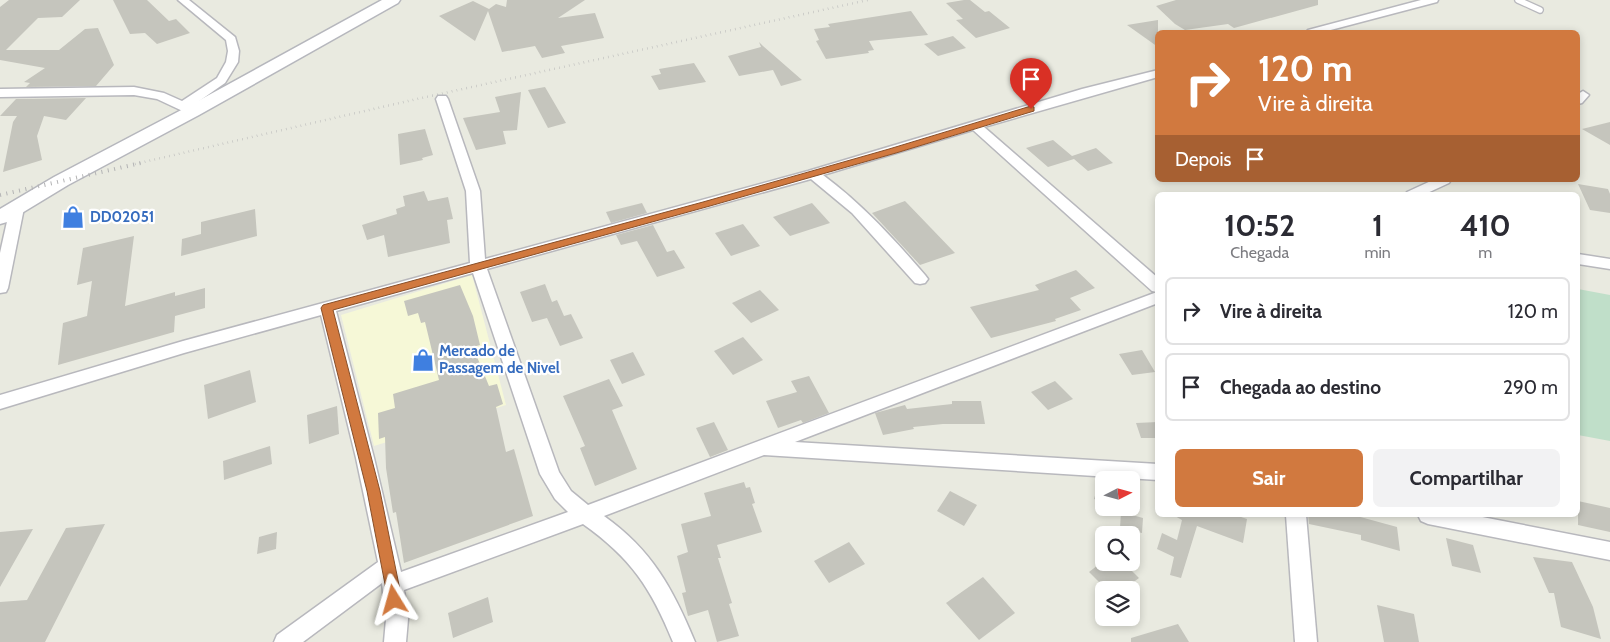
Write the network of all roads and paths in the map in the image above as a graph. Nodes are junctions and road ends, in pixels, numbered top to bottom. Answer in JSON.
{"nodes":[{"id":1,"x":183,"y":0,"type":"edge"},
{"id":2,"x":393,"y":0,"type":"edge"},
{"id":3,"x":1433,"y":0,"type":"edge"},
{"id":4,"x":1518,"y":0,"type":"edge"},
{"id":5,"x":1540,"y":10,"type":"dead end"},
{"id":6,"x":1320,"y":30,"type":"edge"},
{"id":7,"x":1155,"y":74,"type":"edge"},
{"id":8,"x":0,"y":93,"type":"edge"},
{"id":9,"x":442,"y":99,"type":"dead end"},
{"id":10,"x":188,"y":109,"type":"junction"},
{"id":11,"x":976,"y":126,"type":"junction"},
{"id":12,"x":813,"y":174,"type":"junction"},
{"id":13,"x":1440,"y":182,"type":"edge"},
{"id":14,"x":1418,"y":192,"type":"edge"},
{"id":15,"x":17,"y":208,"type":"junction"},
{"id":16,"x":0,"y":218,"type":"edge"},
{"id":17,"x":1580,"y":259,"type":"edge"},
{"id":18,"x":1610,"y":264,"type":"edge"},
{"id":19,"x":478,"y":266,"type":"junction"},
{"id":20,"x":920,"y":279,"type":"dead end"},
{"id":21,"x":1155,"y":284,"type":"edge"},
{"id":22,"x":0,"y":288,"type":"edge"},
{"id":23,"x":1155,"y":298,"type":"edge"},
{"id":24,"x":326,"y":308,"type":"junction"},
{"id":25,"x":0,"y":402,"type":"edge"},
{"id":26,"x":761,"y":448,"type":"junction"},
{"id":27,"x":1155,"y":472,"type":"edge"},
{"id":28,"x":584,"y":515,"type":"junction"},
{"id":29,"x":1296,"y":517,"type":"edge"},
{"id":30,"x":1438,"y":517,"type":"edge"},
{"id":31,"x":1610,"y":551,"type":"edge"},
{"id":32,"x":390,"y":576,"type":"junction"},
{"id":33,"x":285,"y":642,"type":"edge"},
{"id":34,"x":395,"y":642,"type":"edge"},
{"id":35,"x":684,"y":642,"type":"edge"},
{"id":36,"x":1306,"y":642,"type":"edge"}],
"edges":[{"from":1,"to":10,"type":"street"},
{"from":2,"to":10,"type":"main road"},
{"from":3,"to":6,"type":"street"},
{"from":4,"to":5,"type":"lane"},
{"from":7,"to":11,"type":"street"},
{"from":8,"to":10,"type":"street"},
{"from":9,"to":19,"type":"street"},
{"from":10,"to":15,"type":"main road"},
{"from":11,"to":12,"type":"street"},
{"from":11,"to":21,"type":"street"},
{"from":12,"to":19,"type":"street"},
{"from":12,"to":20,"type":"street"},
{"from":13,"to":14,"type":"street"},
{"from":15,"to":16,"type":"main road"},
{"from":15,"to":22,"type":"street"},
{"from":17,"to":18,"type":"street"},
{"from":19,"to":24,"type":"street"},
{"from":19,"to":28,"type":"street"},
{"from":23,"to":26,"type":"street"},
{"from":24,"to":25,"type":"street"},
{"from":24,"to":32,"type":"street"},
{"from":26,"to":27,"type":"street"},
{"from":26,"to":28,"type":"street"},
{"from":28,"to":32,"type":"street"},
{"from":28,"to":35,"type":"street"},
{"from":29,"to":36,"type":"street"},
{"from":30,"to":31,"type":"street"},
{"from":32,"to":33,"type":"street"},
{"from":32,"to":34,"type":"street"}]}
